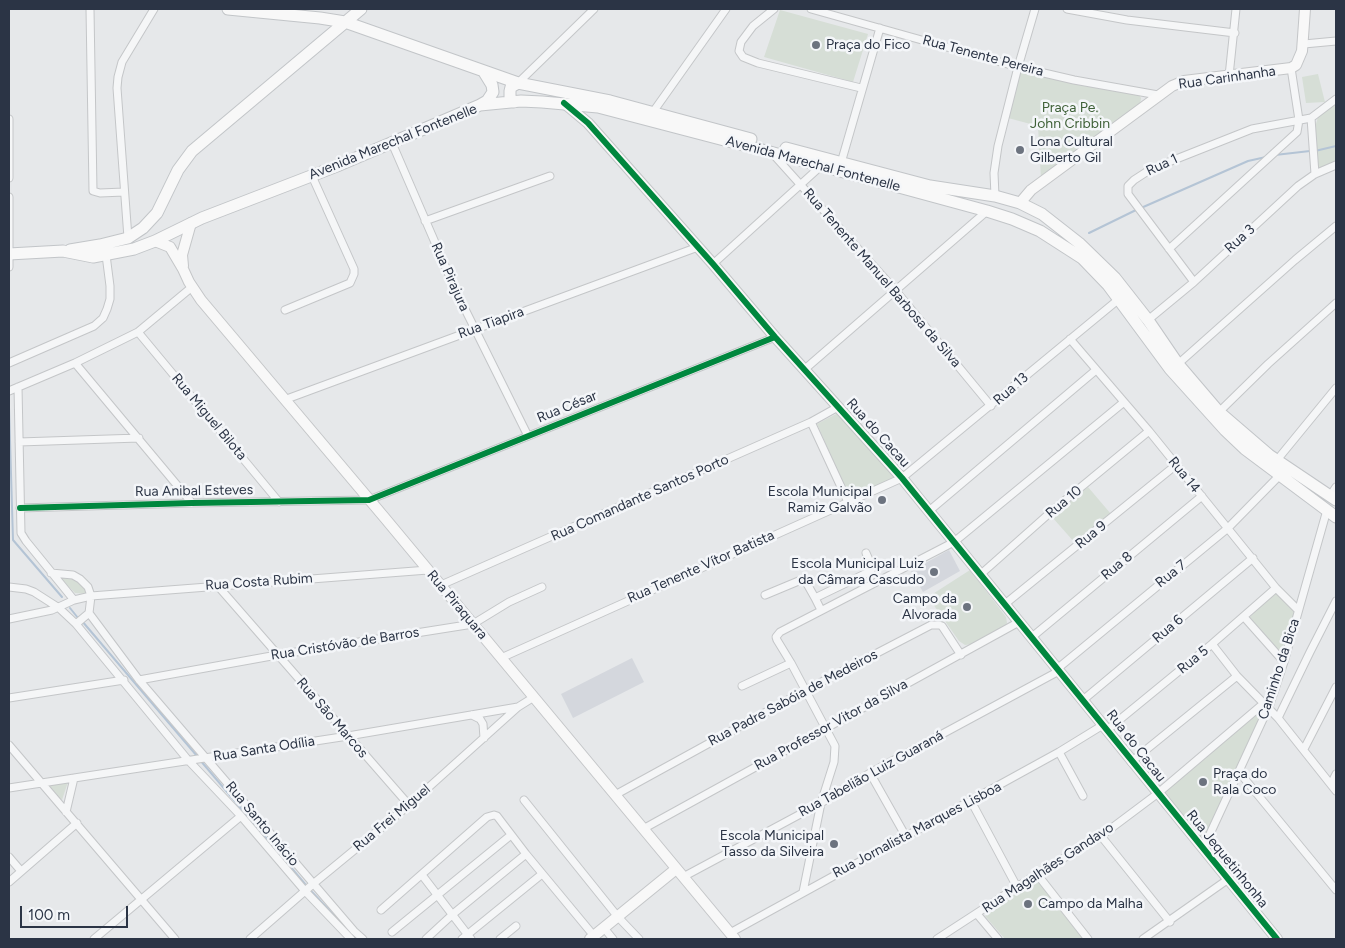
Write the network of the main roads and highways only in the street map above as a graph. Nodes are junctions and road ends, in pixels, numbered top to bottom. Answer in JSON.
{"nodes":[{"id":1,"x":228,"y":9,"type":"edge"},
{"id":2,"x":361,"y":9,"type":"edge"},
{"id":3,"x":262,"y":10,"type":"edge"},
{"id":4,"x":320,"y":18,"type":"junction"},
{"id":5,"x":346,"y":22,"type":"junction"},
{"id":6,"x":326,"y":39,"type":"junction"},
{"id":7,"x":484,"y":72,"type":"junction"},
{"id":8,"x":518,"y":82,"type":"junction"},
{"id":9,"x":514,"y":102,"type":"junction"},
{"id":10,"x":480,"y":105,"type":"junction"},
{"id":11,"x":1020,"y":203,"type":"junction"},
{"id":12,"x":1040,"y":231,"type":"junction"},
{"id":13,"x":63,"y":251,"type":"junction"},
{"id":14,"x":9,"y":254,"type":"edge"},
{"id":15,"x":1334,"y":494,"type":"edge"},
{"id":16,"x":1332,"y":514,"type":"edge"}],
"edges":[{"from":1,"to":3,"type":"main road","name":"Avenida Marechal Fontenelle"},
{"from":2,"to":5,"type":"main road"},
{"from":3,"to":4,"type":"main road","name":"Avenida Marechal Fontenelle"},
{"from":4,"to":5,"type":"main road","name":"Avenida Marechal Fontenelle"},
{"from":4,"to":6,"type":"main road"},
{"from":5,"to":6,"type":"main road"},
{"from":5,"to":7,"type":"main road","name":"Avenida Marechal Fontenelle"},
{"from":6,"to":13,"type":"main road"},
{"from":7,"to":8,"type":"main road","name":"Avenida Marechal Fontenelle"},
{"from":7,"to":10,"type":"main road"},
{"from":8,"to":9,"type":"main road"},
{"from":8,"to":11,"type":"main road","name":"Avenida Marechal Fontenelle"},
{"from":9,"to":10,"type":"main road","name":"Avenida Marechal Fontenelle"},
{"from":9,"to":12,"type":"main road","name":"Avenida Marechal Fontenelle"},
{"from":10,"to":13,"type":"main road","name":"Avenida Marechal Fontenelle"},
{"from":11,"to":12,"type":"main road"},
{"from":11,"to":15,"type":"main road","name":"Avenida Marechal Fontenelle"},
{"from":12,"to":16,"type":"main road","name":"Avenida Marechal Fontenelle"},
{"from":13,"to":14,"type":"main road"}]}
